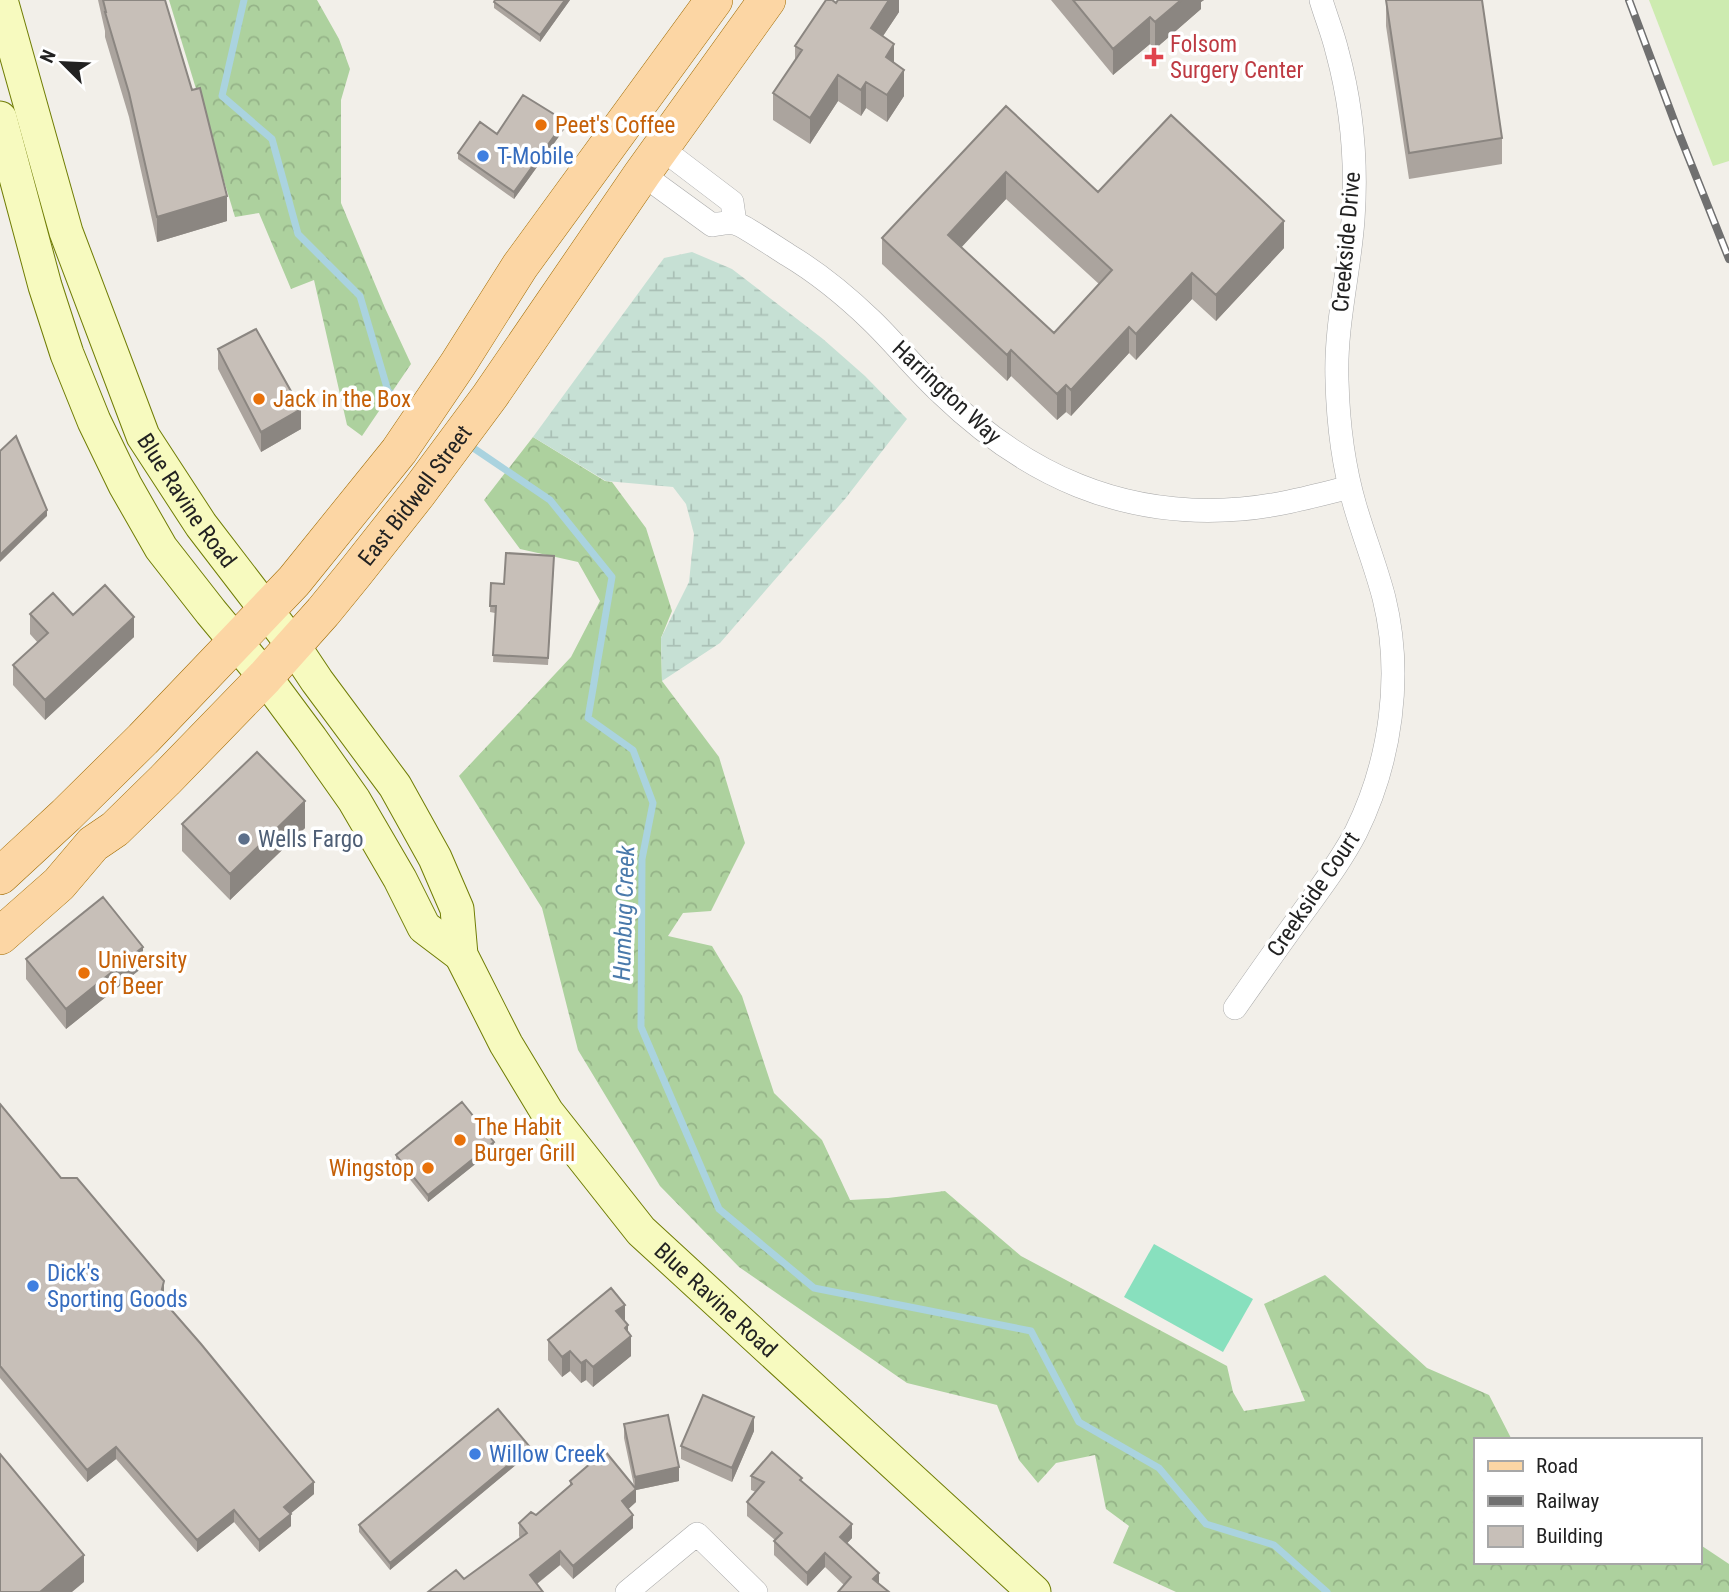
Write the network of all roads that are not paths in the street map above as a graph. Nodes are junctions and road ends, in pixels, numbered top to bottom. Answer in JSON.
{"nodes":[{"id":1,"x":1,"y":0,"type":"edge"},
{"id":2,"x":714,"y":0,"type":"edge"},
{"id":3,"x":743,"y":0,"type":"edge"},
{"id":4,"x":767,"y":0,"type":"edge"},
{"id":5,"x":1321,"y":0,"type":"edge"},
{"id":6,"x":0,"y":118,"type":"edge"},
{"id":7,"x":615,"y":137,"type":"junction"},
{"id":8,"x":652,"y":161,"type":"junction"},
{"id":9,"x":21,"y":196,"type":"junction"},
{"id":10,"x":735,"y":223,"type":"junction"},
{"id":11,"x":88,"y":289,"type":"junction"},
{"id":12,"x":483,"y":406,"type":"junction"},
{"id":13,"x":1350,"y":487,"type":"junction"},
{"id":14,"x":265,"y":610,"type":"junction"},
{"id":15,"x":235,"y":642,"type":"junction"},
{"id":16,"x":293,"y":645,"type":"junction"},
{"id":17,"x":265,"y":677,"type":"junction"},
{"id":18,"x":59,"y":822,"type":"junction"},
{"id":19,"x":0,"y":876,"type":"edge"},
{"id":20,"x":0,"y":898,"type":"edge"},
{"id":21,"x":0,"y":936,"type":"edge"},
{"id":22,"x":461,"y":955,"type":"junction"},
{"id":23,"x":1235,"y":1008,"type":"dead end"},
{"id":24,"x":627,"y":1592,"type":"edge"},
{"id":25,"x":756,"y":1592,"type":"edge"},
{"id":26,"x":1034,"y":1592,"type":"edge"}],
"edges":[{"from":1,"to":11,"type":"main road","name":"Blue Ravine Road"},
{"from":2,"to":7,"type":"main road","name":"East Bidwell Street"},
{"from":3,"to":8,"type":"main road"},
{"from":4,"to":8,"type":"main road","name":"East Bidwell Street"},
{"from":5,"to":13,"type":"street","name":"Creekside Drive"},
{"from":6,"to":9,"type":"main road","name":"Blue Ravine Road"},
{"from":7,"to":12,"type":"main road"},
{"from":7,"to":14,"type":"main road","name":"East Bidwell Street"},
{"from":8,"to":10,"type":"street","name":"Harrington Way"},
{"from":8,"to":10,"type":"street"},
{"from":8,"to":12,"type":"main road","name":"East Bidwell Street"},
{"from":9,"to":11,"type":"main road"},
{"from":9,"to":15,"type":"main road","name":"Blue Ravine Road"},
{"from":10,"to":13,"type":"street","name":"Harrington Way"},
{"from":11,"to":14,"type":"main road","name":"Blue Ravine Road"},
{"from":12,"to":16,"type":"main road","name":"East Bidwell Street"},
{"from":13,"to":23,"type":"street","name":"Creekside Court"},
{"from":14,"to":15,"type":"main road","name":"East Bidwell Street"},
{"from":14,"to":16,"type":"main road","name":"Blue Ravine Road"},
{"from":15,"to":17,"type":"main road","name":"Blue Ravine Road"},
{"from":15,"to":18,"type":"main road","name":"East Bidwell Street"},
{"from":16,"to":17,"type":"main road","name":"East Bidwell Street"},
{"from":16,"to":22,"type":"main road","name":"Blue Ravine Road"},
{"from":17,"to":21,"type":"main road","name":"East Bidwell Street"},
{"from":17,"to":22,"type":"main road","name":"Blue Ravine Road"},
{"from":18,"to":19,"type":"main road","name":"East Bidwell Street"},
{"from":18,"to":20,"type":"main road"},
{"from":22,"to":26,"type":"main road","name":"Blue Ravine Road"},
{"from":24,"to":25,"type":"street"}]}
